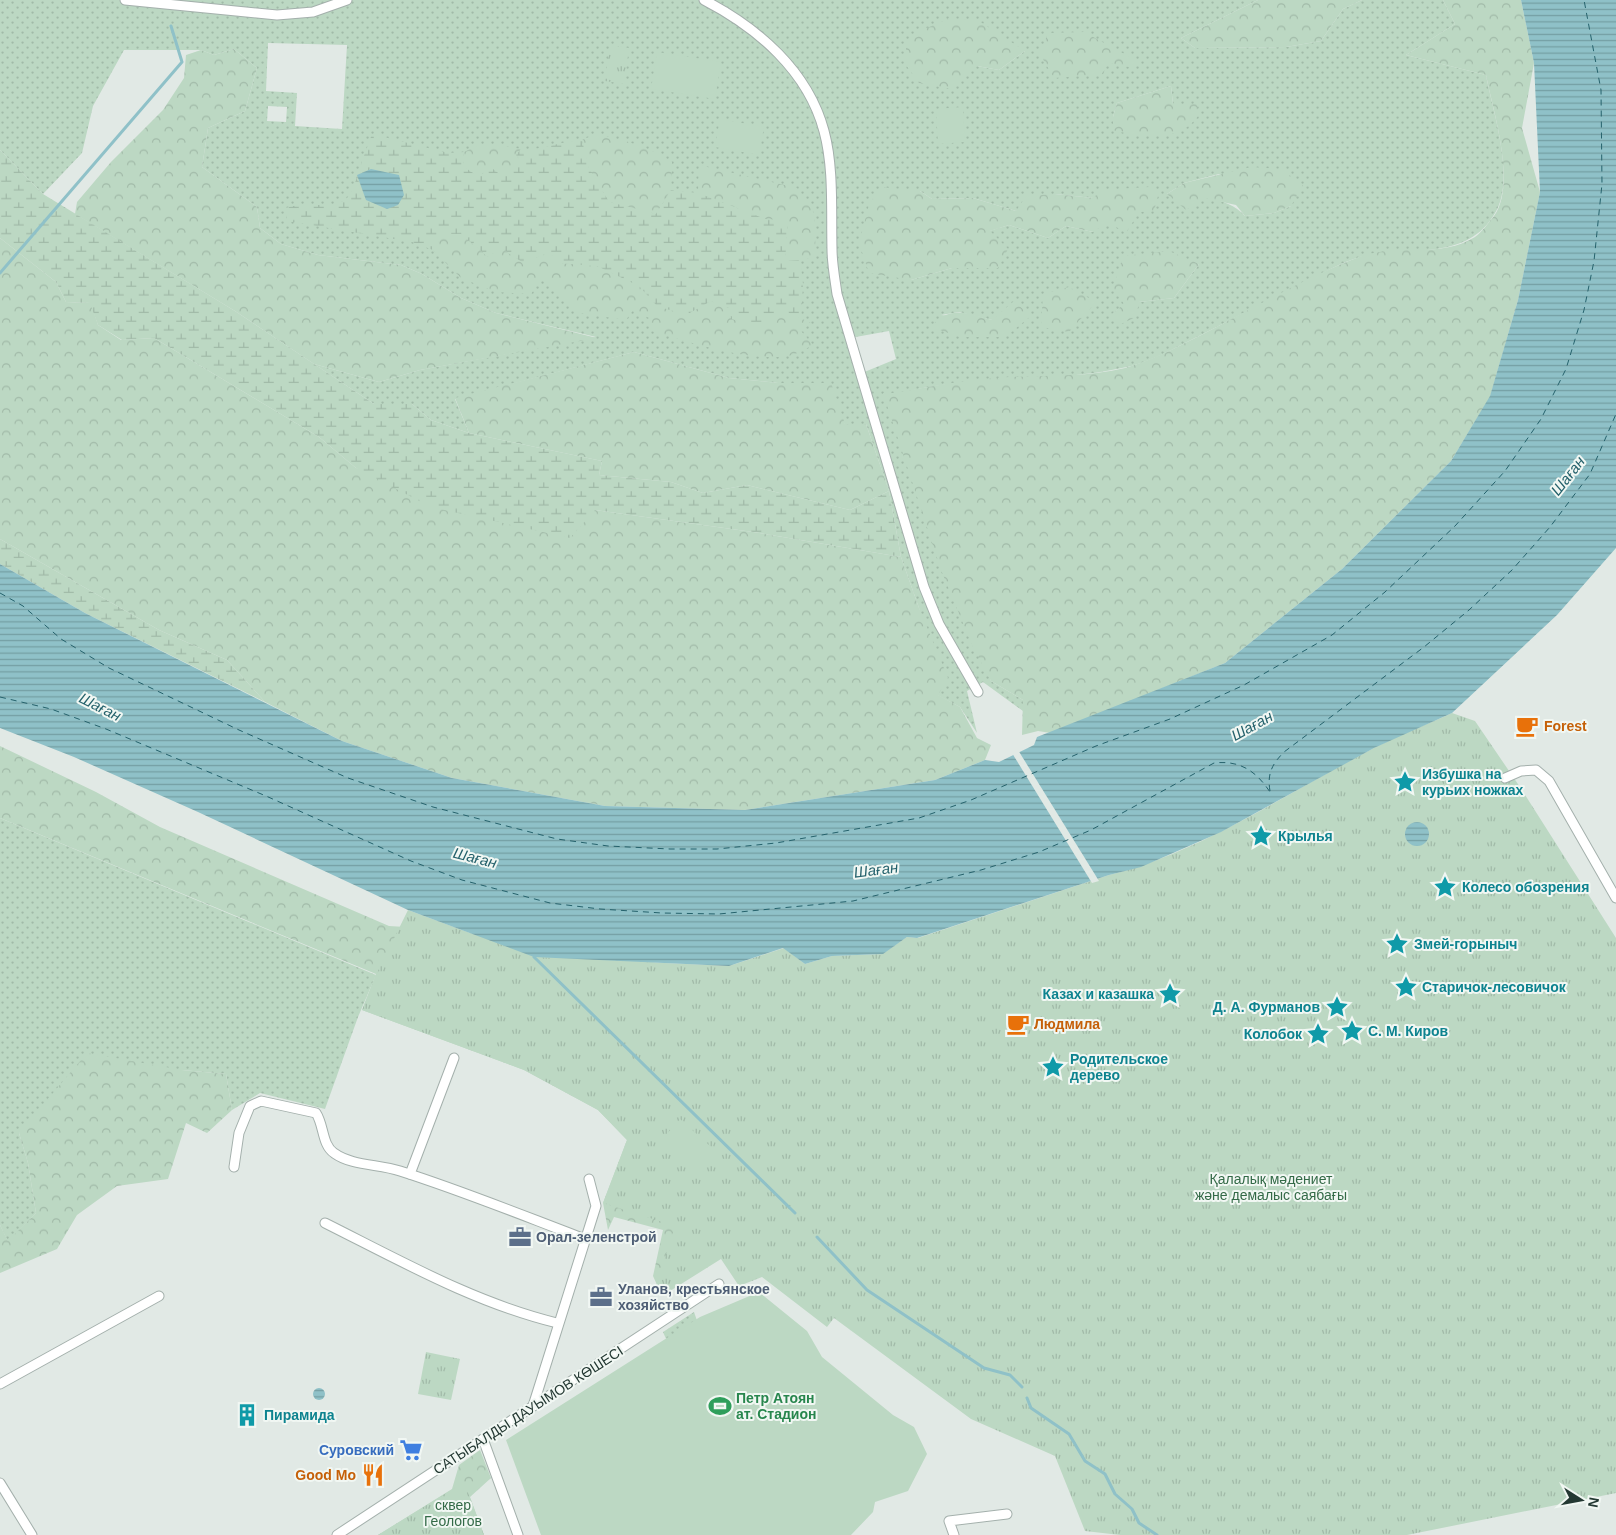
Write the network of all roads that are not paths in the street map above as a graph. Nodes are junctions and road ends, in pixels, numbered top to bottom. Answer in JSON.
{"nodes":[{"id":1,"x":125,"y":0,"type":"edge"},
{"id":2,"x":347,"y":0,"type":"edge"},
{"id":3,"x":704,"y":0,"type":"edge"},
{"id":4,"x":978,"y":692,"type":"dead end"},
{"id":5,"x":1505,"y":778,"type":"dead end"},
{"id":6,"x":1616,"y":898,"type":"edge"},
{"id":7,"x":454,"y":1058,"type":"dead end"},
{"id":8,"x":234,"y":1167,"type":"dead end"},
{"id":9,"x":410,"y":1174,"type":"junction"},
{"id":10,"x":589,"y":1180,"type":"dead end"},
{"id":11,"x":325,"y":1223,"type":"dead end"},
{"id":12,"x":585,"y":1239,"type":"junction"},
{"id":13,"x":719,"y":1284,"type":"dead end"},
{"id":14,"x":159,"y":1296,"type":"dead end"},
{"id":15,"x":557,"y":1323,"type":"junction"},
{"id":16,"x":0,"y":1384,"type":"edge"},
{"id":17,"x":533,"y":1406,"type":"junction"},
{"id":18,"x":483,"y":1439,"type":"junction"},
{"id":19,"x":0,"y":1483,"type":"edge"},
{"id":20,"x":1007,"y":1514,"type":"dead end"},
{"id":21,"x":32,"y":1535,"type":"edge"},
{"id":22,"x":337,"y":1535,"type":"edge"},
{"id":23,"x":518,"y":1535,"type":"edge"},
{"id":24,"x":954,"y":1535,"type":"edge"}],
"edges":[{"from":1,"to":2,"type":"street"},
{"from":3,"to":4,"type":"street"},
{"from":5,"to":6,"type":"street"},
{"from":7,"to":9,"type":"street"},
{"from":8,"to":9,"type":"street"},
{"from":9,"to":12,"type":"street"},
{"from":10,"to":12,"type":"street"},
{"from":11,"to":15,"type":"street"},
{"from":12,"to":15,"type":"street"},
{"from":13,"to":17,"type":"street","name":"САТЫБАЛДЫ ДАУЫМОВ КӨШЕСІ"},
{"from":14,"to":16,"type":"street"},
{"from":15,"to":17,"type":"street"},
{"from":17,"to":18,"type":"street","name":"САТЫБАЛДЫ ДАУЫМОВ КӨШЕСІ"},
{"from":18,"to":22,"type":"street","name":"САТЫБАЛДЫ ДАУЫМОВ КӨШЕСІ"},
{"from":18,"to":23,"type":"street"},
{"from":19,"to":21,"type":"street"},
{"from":20,"to":24,"type":"street"}]}
